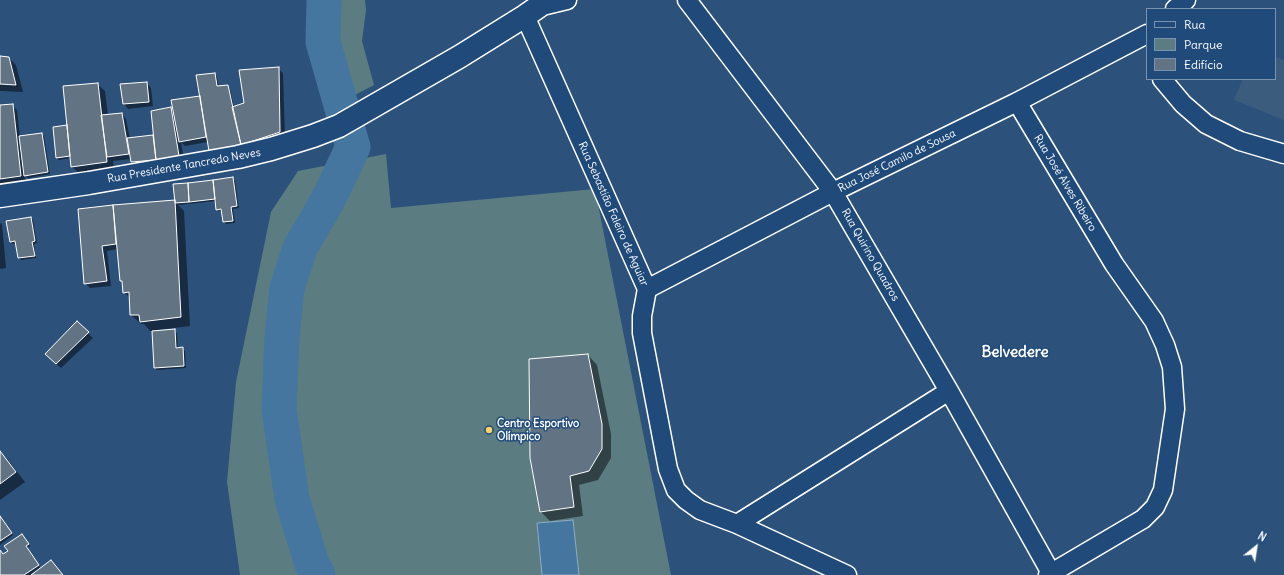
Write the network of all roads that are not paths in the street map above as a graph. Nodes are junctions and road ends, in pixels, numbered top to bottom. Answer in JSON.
{"nodes":[{"id":1,"x":567,"y":0,"type":"edge"},
{"id":2,"x":687,"y":0,"type":"edge"},
{"id":3,"x":1186,"y":0,"type":"edge"},
{"id":4,"x":536,"y":8,"type":"edge"},
{"id":5,"x":1177,"y":8,"type":"edge"},
{"id":6,"x":1146,"y":38,"type":"edge"},
{"id":7,"x":1163,"y":80,"type":"edge"},
{"id":8,"x":1017,"y":102,"type":"junction"},
{"id":9,"x":1284,"y":154,"type":"edge"},
{"id":10,"x":833,"y":192,"type":"junction"},
{"id":11,"x":0,"y":196,"type":"edge"},
{"id":12,"x":647,"y":289,"type":"junction"},
{"id":13,"x":949,"y":391,"type":"junction"},
{"id":14,"x":737,"y":524,"type":"junction"},
{"id":15,"x":1050,"y":574,"type":"edge"},
{"id":16,"x":847,"y":575,"type":"edge"}],
"edges":[{"from":1,"to":4,"type":"street"},
{"from":2,"to":10,"type":"street","name":"Rua Quirino Quadros"},
{"from":3,"to":5,"type":"street"},
{"from":4,"to":11,"type":"main road","name":"Rua Presidente Tancredo Neves"},
{"from":4,"to":12,"type":"street","name":"Rua Sebastião Faleiro de Aguiar"},
{"from":6,"to":8,"type":"street","name":"Rua José Camilo de Sousa"},
{"from":7,"to":9,"type":"street"},
{"from":8,"to":10,"type":"street","name":"Rua José Camilo de Sousa"},
{"from":8,"to":15,"type":"street","name":"Rua José Alves Ribeiro"},
{"from":10,"to":12,"type":"street","name":"Rua José Camilo de Sousa"},
{"from":10,"to":13,"type":"street","name":"Rua Quirino Quadros"},
{"from":12,"to":14,"type":"street","name":"Rua Sebastião Faleiro de Aguiar"},
{"from":13,"to":14,"type":"street"},
{"from":13,"to":15,"type":"street","name":"Rua Quirino Quadros"},
{"from":14,"to":16,"type":"street","name":"Rua Sebastião Faleiro de Aguiar"}]}
